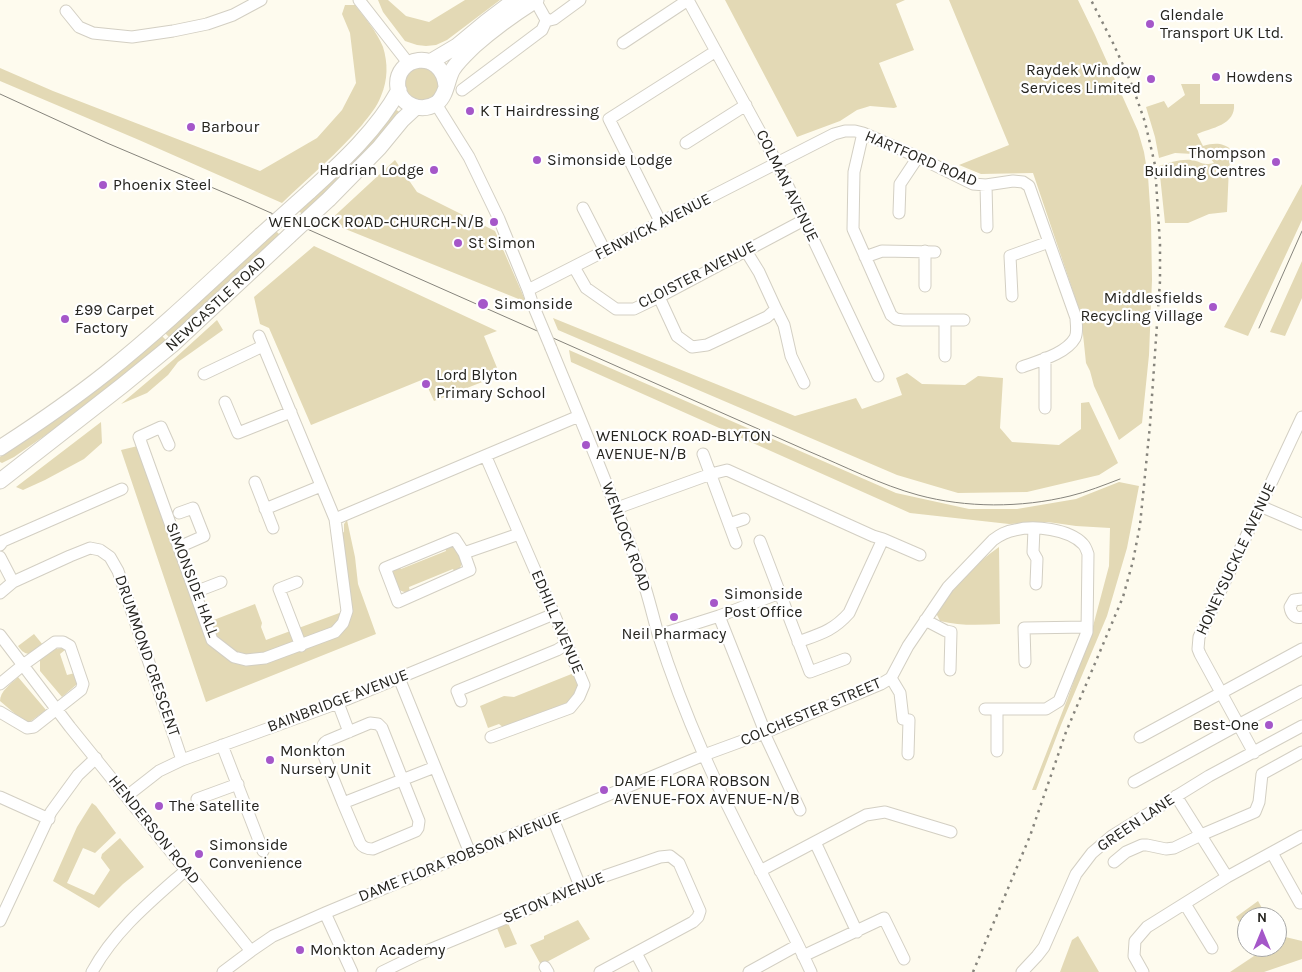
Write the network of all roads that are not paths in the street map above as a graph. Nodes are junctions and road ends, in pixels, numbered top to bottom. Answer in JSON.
{"nodes":[{"id":1,"x":261,"y":0,"type":"edge"},
{"id":2,"x":360,"y":0,"type":"edge"},
{"id":3,"x":515,"y":0,"type":"edge"},
{"id":4,"x":535,"y":0,"type":"edge"},
{"id":5,"x":580,"y":0,"type":"edge"},
{"id":6,"x":688,"y":0,"type":"edge"},
{"id":7,"x":66,"y":11,"type":"dead end"},
{"id":8,"x":546,"y":21,"type":"junction"},
{"id":9,"x":623,"y":42,"type":"dead end"},
{"id":10,"x":716,"y":51,"type":"junction"},
{"id":11,"x":430,"y":62,"type":"junction"},
{"id":12,"x":409,"y":64,"type":"junction"},
{"id":13,"x":446,"y":86,"type":"junction"},
{"id":14,"x":398,"y":90,"type":"junction"},
{"id":15,"x":462,"y":90,"type":"dead end"},
{"id":16,"x":436,"y":104,"type":"junction"},
{"id":17,"x":746,"y":105,"type":"junction"},
{"id":18,"x":416,"y":108,"type":"junction"},
{"id":19,"x":863,"y":133,"type":"junction"},
{"id":20,"x":686,"y":143,"type":"dead end"},
{"id":21,"x":918,"y":157,"type":"junction"},
{"id":22,"x":778,"y":163,"type":"junction"},
{"id":23,"x":986,"y":185,"type":"junction"},
{"id":24,"x":583,"y":208,"type":"dead end"},
{"id":25,"x":899,"y":213,"type":"dead end"},
{"id":26,"x":804,"y":220,"type":"junction"},
{"id":27,"x":661,"y":222,"type":"junction"},
{"id":28,"x":987,"y":227,"type":"dead end"},
{"id":29,"x":1049,"y":242,"type":"junction"},
{"id":30,"x":605,"y":251,"type":"junction"},
{"id":31,"x":746,"y":251,"type":"junction"},
{"id":32,"x":865,"y":257,"type":"junction"},
{"id":33,"x":574,"y":266,"type":"junction"},
{"id":34,"x":925,"y":286,"type":"dead end"},
{"id":35,"x":528,"y":290,"type":"junction"},
{"id":36,"x":1012,"y":296,"type":"dead end"},
{"id":37,"x":659,"y":297,"type":"junction"},
{"id":38,"x":776,"y":309,"type":"junction"},
{"id":39,"x":945,"y":320,"type":"junction"},
{"id":40,"x":964,"y":320,"type":"dead end"},
{"id":41,"x":945,"y":356,"type":"dead end"},
{"id":42,"x":1045,"y":358,"type":"junction"},
{"id":43,"x":1022,"y":367,"type":"dead end"},
{"id":44,"x":204,"y":374,"type":"dead end"},
{"id":45,"x":878,"y":376,"type":"dead end"},
{"id":46,"x":804,"y":383,"type":"dead end"},
{"id":47,"x":225,"y":402,"type":"dead end"},
{"id":48,"x":1045,"y":408,"type":"dead end"},
{"id":49,"x":291,"y":412,"type":"junction"},
{"id":50,"x":579,"y":416,"type":"junction"},
{"id":51,"x":1302,"y":417,"type":"edge"},
{"id":52,"x":1297,"y":442,"type":"edge"},
{"id":53,"x":169,"y":445,"type":"dead end"},
{"id":54,"x":0,"y":448,"type":"edge"},
{"id":55,"x":703,"y":454,"type":"dead end"},
{"id":56,"x":486,"y":456,"type":"junction"},
{"id":57,"x":711,"y":474,"type":"junction"},
{"id":58,"x":0,"y":480,"type":"edge"},
{"id":59,"x":255,"y":482,"type":"dead end"},
{"id":60,"x":321,"y":486,"type":"junction"},
{"id":61,"x":122,"y":489,"type":"dead end"},
{"id":62,"x":1260,"y":506,"type":"junction"},
{"id":63,"x":617,"y":508,"type":"junction"},
{"id":64,"x":265,"y":509,"type":"junction"},
{"id":65,"x":179,"y":513,"type":"dead end"},
{"id":66,"x":335,"y":519,"type":"junction"},
{"id":67,"x":744,"y":519,"type":"dead end"},
{"id":68,"x":729,"y":524,"type":"junction"},
{"id":69,"x":1302,"y":524,"type":"edge"},
{"id":70,"x":273,"y":528,"type":"dead end"},
{"id":71,"x":1034,"y":529,"type":"junction"},
{"id":72,"x":519,"y":534,"type":"junction"},
{"id":73,"x":878,"y":538,"type":"junction"},
{"id":74,"x":760,"y":541,"type":"dead end"},
{"id":75,"x":736,"y":543,"type":"dead end"},
{"id":76,"x":0,"y":545,"type":"edge"},
{"id":77,"x":179,"y":547,"type":"junction"},
{"id":78,"x":464,"y":553,"type":"junction"},
{"id":79,"x":920,"y":555,"type":"dead end"},
{"id":80,"x":0,"y":557,"type":"edge"},
{"id":81,"x":13,"y":582,"type":"junction"},
{"id":82,"x":221,"y":582,"type":"dead end"},
{"id":83,"x":297,"y":582,"type":"dead end"},
{"id":84,"x":1036,"y":584,"type":"dead end"},
{"id":85,"x":195,"y":592,"type":"junction"},
{"id":86,"x":0,"y":593,"type":"edge"},
{"id":87,"x":780,"y":593,"type":"junction"},
{"id":88,"x":1302,"y":599,"type":"edge"},
{"id":89,"x":554,"y":614,"type":"junction"},
{"id":90,"x":719,"y":616,"type":"junction"},
{"id":91,"x":1302,"y":618,"type":"edge"},
{"id":92,"x":925,"y":620,"type":"junction"},
{"id":93,"x":1087,"y":627,"type":"junction"},
{"id":94,"x":0,"y":635,"type":"edge"},
{"id":95,"x":659,"y":635,"type":"junction"},
{"id":96,"x":798,"y":642,"type":"junction"},
{"id":97,"x":567,"y":644,"type":"junction"},
{"id":98,"x":301,"y":646,"type":"junction"},
{"id":99,"x":1302,"y":649,"type":"edge"},
{"id":100,"x":844,"y":659,"type":"dead end"},
{"id":101,"x":1025,"y":662,"type":"dead end"},
{"id":102,"x":23,"y":665,"type":"junction"},
{"id":103,"x":950,"y":670,"type":"dead end"},
{"id":104,"x":399,"y":678,"type":"junction"},
{"id":105,"x":891,"y":678,"type":"junction"},
{"id":106,"x":0,"y":684,"type":"edge"},
{"id":107,"x":1302,"y":691,"type":"edge"},
{"id":108,"x":1221,"y":693,"type":"junction"},
{"id":109,"x":461,"y":701,"type":"dead end"},
{"id":110,"x":338,"y":703,"type":"junction"},
{"id":111,"x":57,"y":709,"type":"junction"},
{"id":112,"x":0,"y":712,"type":"edge"},
{"id":113,"x":1238,"y":725,"type":"junction"},
{"id":114,"x":1302,"y":726,"type":"edge"},
{"id":115,"x":349,"y":732,"type":"junction"},
{"id":116,"x":765,"y":732,"type":"junction"},
{"id":117,"x":1140,"y":736,"type":"dead end"},
{"id":118,"x":491,"y":737,"type":"dead end"},
{"id":119,"x":222,"y":745,"type":"junction"},
{"id":120,"x":997,"y":752,"type":"dead end"},
{"id":121,"x":1302,"y":752,"type":"edge"},
{"id":122,"x":1254,"y":753,"type":"junction"},
{"id":123,"x":908,"y":754,"type":"dead end"},
{"id":124,"x":704,"y":755,"type":"junction"},
{"id":125,"x":96,"y":758,"type":"junction"},
{"id":126,"x":182,"y":760,"type":"junction"},
{"id":127,"x":435,"y":767,"type":"junction"},
{"id":128,"x":403,"y":779,"type":"junction"},
{"id":129,"x":1134,"y":782,"type":"dead end"},
{"id":130,"x":238,"y":784,"type":"junction"},
{"id":131,"x":127,"y":796,"type":"junction"},
{"id":132,"x":1176,"y":796,"type":"junction"},
{"id":133,"x":0,"y":797,"type":"edge"},
{"id":134,"x":197,"y":799,"type":"dead end"},
{"id":135,"x":343,"y":803,"type":"junction"},
{"id":136,"x":800,"y":810,"type":"dead end"},
{"id":137,"x":554,"y":818,"type":"junction"},
{"id":138,"x":48,"y":819,"type":"junction"},
{"id":139,"x":951,"y":832,"type":"dead end"},
{"id":140,"x":1201,"y":835,"type":"junction"},
{"id":141,"x":1302,"y":836,"type":"edge"},
{"id":142,"x":815,"y":842,"type":"junction"},
{"id":143,"x":263,"y":851,"type":"dead end"},
{"id":144,"x":1272,"y":852,"type":"junction"},
{"id":145,"x":470,"y":853,"type":"junction"},
{"id":146,"x":1114,"y":862,"type":"dead end"},
{"id":147,"x":186,"y":870,"type":"junction"},
{"id":148,"x":760,"y":871,"type":"junction"},
{"id":149,"x":1227,"y":877,"type":"junction"},
{"id":150,"x":580,"y":886,"type":"junction"},
{"id":151,"x":1300,"y":902,"type":"dead end"},
{"id":152,"x":1185,"y":904,"type":"junction"},
{"id":153,"x":3,"y":906,"type":"edge"},
{"id":154,"x":325,"y":913,"type":"junction"},
{"id":155,"x":0,"y":921,"type":"edge"},
{"id":156,"x":857,"y":932,"type":"junction"},
{"id":157,"x":1212,"y":948,"type":"dead end"},
{"id":158,"x":251,"y":950,"type":"junction"},
{"id":159,"x":801,"y":951,"type":"junction"},
{"id":160,"x":636,"y":953,"type":"junction"},
{"id":161,"x":904,"y":959,"type":"dead end"},
{"id":162,"x":92,"y":972,"type":"edge"},
{"id":163,"x":223,"y":972,"type":"edge"},
{"id":164,"x":352,"y":972,"type":"edge"},
{"id":165,"x":382,"y":972,"type":"edge"},
{"id":166,"x":600,"y":972,"type":"edge"},
{"id":167,"x":646,"y":972,"type":"edge"},
{"id":168,"x":749,"y":972,"type":"edge"},
{"id":169,"x":810,"y":972,"type":"edge"},
{"id":170,"x":1022,"y":972,"type":"edge"},
{"id":171,"x":1143,"y":972,"type":"edge"}],
"edges":[{"from":1,"to":7,"type":"street"},
{"from":2,"to":12,"type":"street"},
{"from":3,"to":11,"type":"main road"},
{"from":4,"to":8,"type":"street"},
{"from":4,"to":13,"type":"main road"},
{"from":5,"to":8,"type":"street"},
{"from":6,"to":9,"type":"street"},
{"from":6,"to":10,"type":"street","name":"COLMAN AVENUE"},
{"from":8,"to":15,"type":"street"},
{"from":10,"to":17,"type":"street","name":"COLMAN AVENUE"},
{"from":10,"to":27,"type":"street"},
{"from":11,"to":12,"type":"main road"},
{"from":11,"to":13,"type":"main road"},
{"from":12,"to":14,"type":"main road"},
{"from":13,"to":16,"type":"main road"},
{"from":14,"to":18,"type":"main road"},
{"from":14,"to":54,"type":"main road","name":"NEWCASTLE ROAD","bridge":true},
{"from":16,"to":18,"type":"main road"},
{"from":16,"to":35,"type":"street","name":"WENLOCK ROAD"},
{"from":17,"to":20,"type":"street"},
{"from":17,"to":22,"type":"street","name":"COLMAN AVENUE"},
{"from":18,"to":58,"type":"main road","name":"NEWCASTLE ROAD","bridge":true},
{"from":19,"to":21,"type":"street","name":"HARTFORD ROAD"},
{"from":19,"to":22,"type":"street","name":"HARTFORD ROAD"},
{"from":19,"to":32,"type":"street"},
{"from":21,"to":23,"type":"street","name":"HARTFORD ROAD"},
{"from":21,"to":25,"type":"street"},
{"from":22,"to":26,"type":"street","name":"COLMAN AVENUE"},
{"from":22,"to":27,"type":"street","name":"FENWICK AVENUE"},
{"from":23,"to":28,"type":"street"},
{"from":23,"to":29,"type":"street","name":"HARTFORD ROAD"},
{"from":24,"to":30,"type":"street"},
{"from":26,"to":31,"type":"street","name":"CLOISTER AVENUE"},
{"from":26,"to":45,"type":"street","name":"COLMAN AVENUE"},
{"from":27,"to":30,"type":"street","name":"FENWICK AVENUE"},
{"from":29,"to":36,"type":"street"},
{"from":29,"to":42,"type":"street","name":"HARTFORD ROAD"},
{"from":30,"to":33,"type":"street","name":"FENWICK AVENUE"},
{"from":31,"to":37,"type":"street","name":"CLOISTER AVENUE"},
{"from":31,"to":38,"type":"street"},
{"from":32,"to":34,"type":"street"},
{"from":32,"to":39,"type":"street"},
{"from":33,"to":35,"type":"street","name":"FENWICK AVENUE"},
{"from":33,"to":37,"type":"street","name":"CLOISTER AVENUE"},
{"from":35,"to":50,"type":"street","name":"WENLOCK ROAD","bridge":true},
{"from":37,"to":38,"type":"street"},
{"from":38,"to":46,"type":"street"},
{"from":39,"to":40,"type":"street"},
{"from":39,"to":41,"type":"street"},
{"from":42,"to":43,"type":"street","name":"HARTFORD ROAD"},
{"from":42,"to":48,"type":"street"},
{"from":44,"to":49,"type":"street","name":"SIMONSIDE HALL"},
{"from":47,"to":49,"type":"street"},
{"from":49,"to":60,"type":"street","name":"SIMONSIDE HALL"},
{"from":50,"to":56,"type":"street"},
{"from":50,"to":63,"type":"street","name":"WENLOCK ROAD"},
{"from":51,"to":52,"type":"street","name":"HONEYSUCKLE AVENUE"},
{"from":52,"to":62,"type":"street","name":"HONEYSUCKLE AVENUE"},
{"from":53,"to":77,"type":"street","name":"SIMONSIDE HALL"},
{"from":55,"to":57,"type":"street"},
{"from":56,"to":66,"type":"street"},
{"from":56,"to":72,"type":"street","name":"EDHILL AVENUE"},
{"from":57,"to":63,"type":"street"},
{"from":57,"to":68,"type":"street"},
{"from":57,"to":73,"type":"street"},
{"from":59,"to":64,"type":"street"},
{"from":60,"to":64,"type":"street"},
{"from":60,"to":66,"type":"street","name":"SIMONSIDE HALL"},
{"from":61,"to":76,"type":"street"},
{"from":62,"to":69,"type":"street"},
{"from":62,"to":108,"type":"street","name":"HONEYSUCKLE AVENUE"},
{"from":63,"to":95,"type":"street","name":"WENLOCK ROAD"},
{"from":64,"to":70,"type":"street"},
{"from":65,"to":77,"type":"street"},
{"from":66,"to":98,"type":"street","name":"SIMONSIDE HALL"},
{"from":67,"to":68,"type":"street"},
{"from":68,"to":75,"type":"street"},
{"from":71,"to":84,"type":"street"},
{"from":71,"to":92,"type":"street","name":"COLCHESTER STREET"},
{"from":71,"to":93,"type":"street","name":"COLCHESTER STREET"},
{"from":72,"to":78,"type":"street"},
{"from":72,"to":89,"type":"street","name":"EDHILL AVENUE"},
{"from":73,"to":79,"type":"street"},
{"from":73,"to":96,"type":"street"},
{"from":74,"to":87,"type":"street"},
{"from":77,"to":85,"type":"street","name":"SIMONSIDE HALL"},
{"from":78,"to":78,"type":"street"},
{"from":80,"to":81,"type":"street"},
{"from":81,"to":86,"type":"street","name":"DRUMMOND CRESCENT"},
{"from":81,"to":126,"type":"street","name":"DRUMMOND CRESCENT"},
{"from":82,"to":85,"type":"street"},
{"from":83,"to":98,"type":"street"},
{"from":85,"to":98,"type":"street","name":"SIMONSIDE HALL"},
{"from":87,"to":90,"type":"street"},
{"from":87,"to":96,"type":"street"},
{"from":88,"to":91,"type":"street"},
{"from":89,"to":97,"type":"street","name":"EDHILL AVENUE"},
{"from":89,"to":104,"type":"street","name":"BAINBRIDGE AVENUE"},
{"from":90,"to":95,"type":"street"},
{"from":90,"to":116,"type":"street"},
{"from":92,"to":103,"type":"street"},
{"from":92,"to":105,"type":"street","name":"COLCHESTER STREET"},
{"from":93,"to":101,"type":"street"},
{"from":93,"to":120,"type":"street","name":"COLCHESTER STREET"},
{"from":94,"to":102,"type":"street","name":"HENDERSON ROAD"},
{"from":95,"to":124,"type":"street","name":"WENLOCK ROAD"},
{"from":96,"to":100,"type":"street"},
{"from":97,"to":109,"type":"street"},
{"from":97,"to":118,"type":"street","name":"EDHILL AVENUE"},
{"from":99,"to":108,"type":"street"},
{"from":102,"to":106,"type":"street"},
{"from":102,"to":111,"type":"street","name":"HENDERSON ROAD"},
{"from":102,"to":111,"type":"street"},
{"from":104,"to":110,"type":"street","name":"BAINBRIDGE AVENUE"},
{"from":104,"to":127,"type":"street"},
{"from":105,"to":116,"type":"street","name":"COLCHESTER STREET"},
{"from":105,"to":123,"type":"street"},
{"from":107,"to":113,"type":"street"},
{"from":108,"to":113,"type":"street","name":"HONEYSUCKLE AVENUE"},
{"from":108,"to":117,"type":"street"},
{"from":110,"to":115,"type":"street"},
{"from":110,"to":119,"type":"street","name":"BAINBRIDGE AVENUE"},
{"from":111,"to":112,"type":"street"},
{"from":111,"to":125,"type":"street","name":"HENDERSON ROAD"},
{"from":113,"to":122,"type":"street","name":"HONEYSUCKLE AVENUE"},
{"from":113,"to":129,"type":"street"},
{"from":114,"to":122,"type":"street","name":"GREEN LANE"},
{"from":115,"to":128,"type":"street"},
{"from":115,"to":135,"type":"street"},
{"from":116,"to":124,"type":"street","name":"COLCHESTER STREET"},
{"from":116,"to":136,"type":"street"},
{"from":119,"to":126,"type":"street","name":"BAINBRIDGE AVENUE"},
{"from":119,"to":130,"type":"street"},
{"from":121,"to":140,"type":"street"},
{"from":122,"to":132,"type":"street","name":"GREEN LANE"},
{"from":124,"to":137,"type":"street","name":"DAME FLORA ROBSON AVENUE"},
{"from":124,"to":148,"type":"street","name":"WENLOCK ROAD"},
{"from":125,"to":131,"type":"street","name":"HENDERSON ROAD"},
{"from":125,"to":138,"type":"street"},
{"from":126,"to":131,"type":"street","name":"BAINBRIDGE AVENUE"},
{"from":127,"to":128,"type":"street"},
{"from":127,"to":145,"type":"street"},
{"from":128,"to":135,"type":"street"},
{"from":128,"to":135,"type":"street"},
{"from":130,"to":134,"type":"street"},
{"from":130,"to":143,"type":"street"},
{"from":131,"to":147,"type":"street","name":"HENDERSON ROAD"},
{"from":132,"to":140,"type":"street"},
{"from":132,"to":170,"type":"street","name":"GREEN LANE"},
{"from":133,"to":138,"type":"street"},
{"from":137,"to":145,"type":"street","name":"DAME FLORA ROBSON AVENUE"},
{"from":137,"to":150,"type":"street"},
{"from":138,"to":153,"type":"street"},
{"from":139,"to":142,"type":"street"},
{"from":140,"to":146,"type":"street"},
{"from":140,"to":149,"type":"street"},
{"from":141,"to":144,"type":"street"},
{"from":142,"to":148,"type":"street"},
{"from":142,"to":156,"type":"street"},
{"from":144,"to":149,"type":"street"},
{"from":144,"to":151,"type":"street"},
{"from":145,"to":154,"type":"street","name":"DAME FLORA ROBSON AVENUE"},
{"from":147,"to":158,"type":"street","name":"HENDERSON ROAD"},
{"from":147,"to":162,"type":"street"},
{"from":148,"to":159,"type":"street","name":"WENLOCK ROAD"},
{"from":149,"to":152,"type":"street"},
{"from":150,"to":160,"type":"street","name":"SETON AVENUE"},
{"from":150,"to":165,"type":"street","name":"SETON AVENUE"},
{"from":152,"to":157,"type":"street"},
{"from":152,"to":171,"type":"street"},
{"from":153,"to":155,"type":"street"},
{"from":154,"to":158,"type":"street","name":"DAME FLORA ROBSON AVENUE"},
{"from":154,"to":164,"type":"street"},
{"from":156,"to":159,"type":"street"},
{"from":156,"to":161,"type":"street"},
{"from":158,"to":163,"type":"street","name":"DAME FLORA ROBSON AVENUE"},
{"from":159,"to":168,"type":"street"},
{"from":159,"to":169,"type":"street","name":"WENLOCK ROAD"},
{"from":160,"to":166,"type":"street"},
{"from":160,"to":167,"type":"street"}]}
